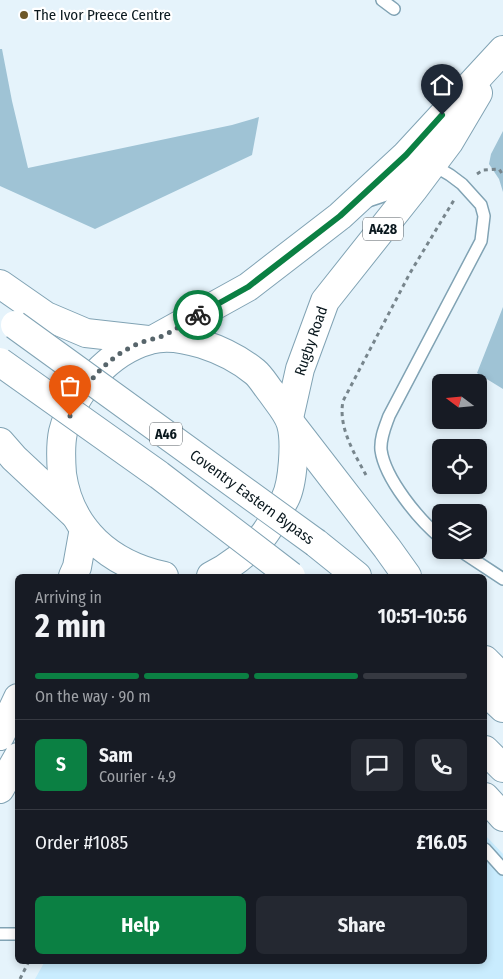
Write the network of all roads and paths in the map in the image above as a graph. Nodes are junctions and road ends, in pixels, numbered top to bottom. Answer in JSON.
{"nodes":[{"id":1,"x":382,"y":0,"type":"edge"},
{"id":2,"x":394,"y":9,"type":"dead end"},
{"id":3,"x":503,"y":50,"type":"edge"},
{"id":4,"x":433,"y":165,"type":"junction"},
{"id":5,"x":503,"y":175,"type":"edge"},
{"id":6,"x":462,"y":184,"type":"junction"},
{"id":7,"x":350,"y":207,"type":"junction"},
{"id":8,"x":0,"y":284,"type":"edge"},
{"id":9,"x":8,"y":320,"type":"edge"},
{"id":10,"x":152,"y":339,"type":"junction"},
{"id":11,"x":0,"y":362,"type":"edge"},
{"id":12,"x":290,"y":422,"type":"junction"},
{"id":13,"x":0,"y":442,"type":"edge"},
{"id":14,"x":79,"y":522,"type":"junction"},
{"id":15,"x":432,"y":529,"type":"edge"},
{"id":16,"x":473,"y":559,"type":"edge"},
{"id":17,"x":74,"y":574,"type":"edge"},
{"id":18,"x":155,"y":574,"type":"edge"},
{"id":19,"x":215,"y":574,"type":"edge"},
{"id":20,"x":287,"y":574,"type":"edge"},
{"id":21,"x":355,"y":574,"type":"edge"},
{"id":22,"x":406,"y":574,"type":"edge"},
{"id":23,"x":503,"y":579,"type":"edge"},
{"id":24,"x":487,"y":662,"type":"edge"},
{"id":25,"x":503,"y":678,"type":"edge"},
{"id":26,"x":487,"y":693,"type":"edge"},
{"id":27,"x":15,"y":704,"type":"edge"},
{"id":28,"x":503,"y":708,"type":"edge"},
{"id":29,"x":0,"y":736,"type":"edge"},
{"id":30,"x":487,"y":752,"type":"edge"},
{"id":31,"x":15,"y":762,"type":"edge"},
{"id":32,"x":503,"y":768,"type":"edge"},
{"id":33,"x":0,"y":790,"type":"edge"},
{"id":34,"x":487,"y":798,"type":"edge"},
{"id":35,"x":503,"y":817,"type":"edge"},
{"id":36,"x":487,"y":851,"type":"edge"},
{"id":37,"x":503,"y":869,"type":"edge"},
{"id":38,"x":28,"y":964,"type":"edge"},
{"id":39,"x":20,"y":979,"type":"edge"}],
"edges":[{"from":1,"to":2,"type":"lane"},
{"from":3,"to":4,"type":"main road","name":"Rugby Road","number":"A428"},
{"from":3,"to":7,"type":"main road","name":"Rugby Road","number":"A428"},
{"from":4,"to":6,"type":"lane"},
{"from":4,"to":7,"type":"lane"},
{"from":4,"to":12,"type":"main road","name":"Rugby Road","number":"A428"},
{"from":5,"to":6,"type":"path"},
{"from":6,"to":15,"type":"lane"},
{"from":7,"to":10,"type":"main road","name":"Rugby Road","number":"A428"},
{"from":8,"to":10,"type":"main road"},
{"from":9,"to":21,"type":"main road","name":"Coventry Eastern Bypass","number":"A46","bridge":true},
{"from":10,"to":12,"type":"main road"},
{"from":10,"to":14,"type":"main road","name":"Rugby Road"},
{"from":11,"to":20,"type":"main road","number":"A46","bridge":true},
{"from":12,"to":19,"type":"main road","name":"Rugby Road"},
{"from":12,"to":22,"type":"main road"},
{"from":13,"to":14,"type":"main road"},
{"from":14,"to":17,"type":"main road"},
{"from":14,"to":18,"type":"main road"},
{"from":16,"to":23,"type":"lane"},
{"from":24,"to":25,"type":"main road"},
{"from":26,"to":28,"type":"main road"},
{"from":27,"to":29,"type":"main road"},
{"from":30,"to":32,"type":"main road"},
{"from":31,"to":33,"type":"main road"},
{"from":34,"to":35,"type":"main road"},
{"from":36,"to":37,"type":"lane"},
{"from":38,"to":39,"type":"path"}]}
